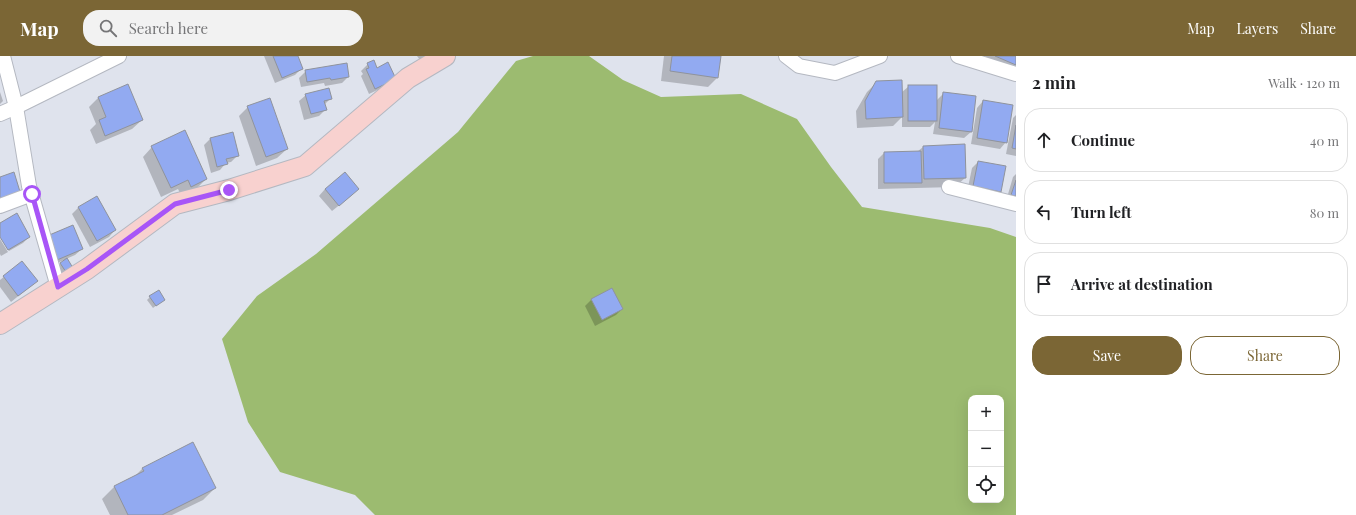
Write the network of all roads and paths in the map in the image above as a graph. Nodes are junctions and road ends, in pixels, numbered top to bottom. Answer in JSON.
{"nodes":[{"id":1,"x":3,"y":56,"type":"edge"},
{"id":2,"x":119,"y":56,"type":"edge"},
{"id":3,"x":445,"y":56,"type":"edge"},
{"id":4,"x":786,"y":56,"type":"edge"},
{"id":5,"x":880,"y":56,"type":"edge"},
{"id":6,"x":958,"y":56,"type":"edge"},
{"id":7,"x":1016,"y":74,"type":"edge"},
{"id":8,"x":16,"y":107,"type":"junction"},
{"id":9,"x":0,"y":114,"type":"edge"},
{"id":10,"x":949,"y":187,"type":"dead end"},
{"id":11,"x":32,"y":194,"type":"junction"},
{"id":12,"x":1016,"y":204,"type":"edge"},
{"id":13,"x":0,"y":206,"type":"edge"},
{"id":14,"x":58,"y":287,"type":"junction"},
{"id":15,"x":0,"y":324,"type":"edge"}],
"edges":[{"from":1,"to":8,"type":"street"},
{"from":2,"to":8,"type":"street"},
{"from":3,"to":14,"type":"main road"},
{"from":4,"to":5,"type":"street"},
{"from":6,"to":7,"type":"street"},
{"from":8,"to":9,"type":"street"},
{"from":8,"to":11,"type":"street"},
{"from":10,"to":12,"type":"street"},
{"from":11,"to":13,"type":"street"},
{"from":11,"to":14,"type":"street"},
{"from":14,"to":15,"type":"main road"}]}
